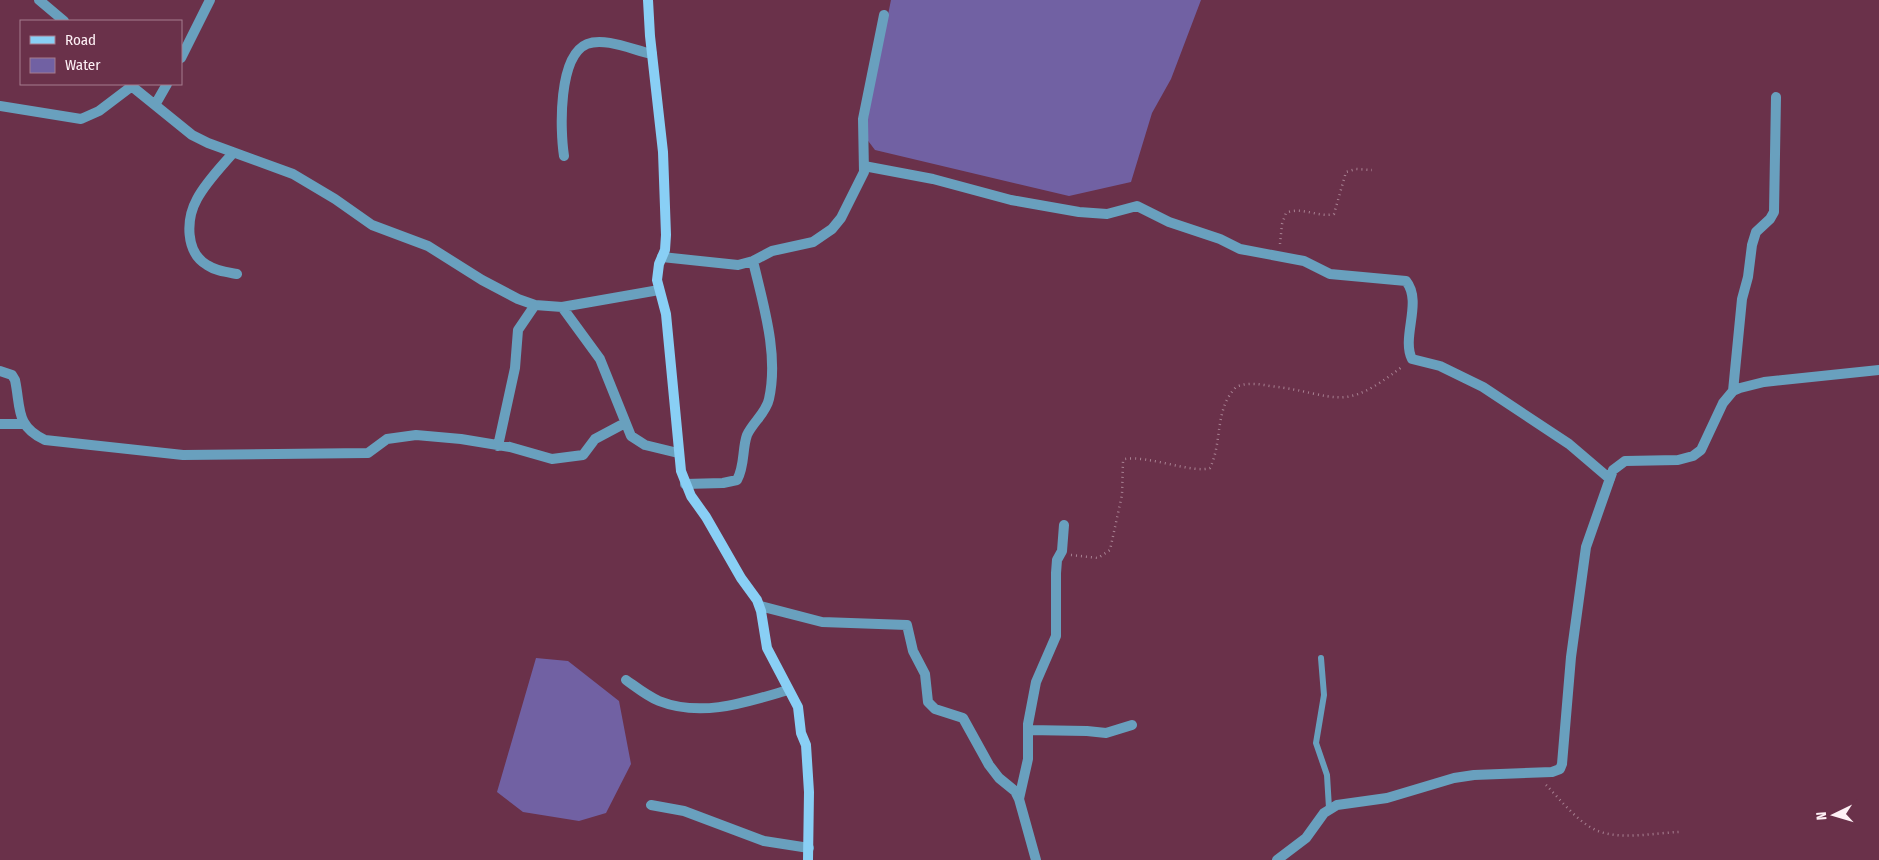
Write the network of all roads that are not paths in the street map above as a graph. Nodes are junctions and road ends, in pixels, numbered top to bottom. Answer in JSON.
{"nodes":[{"id":1,"x":39,"y":0,"type":"edge"},
{"id":2,"x":210,"y":0,"type":"edge"},
{"id":3,"x":648,"y":0,"type":"edge"},
{"id":4,"x":884,"y":15,"type":"dead end"},
{"id":5,"x":63,"y":20,"type":"edge"},
{"id":6,"x":652,"y":54,"type":"junction"},
{"id":7,"x":182,"y":56,"type":"edge"},
{"id":8,"x":130,"y":85,"type":"edge"},
{"id":9,"x":166,"y":85,"type":"edge"},
{"id":10,"x":1776,"y":97,"type":"dead end"},
{"id":11,"x":155,"y":105,"type":"junction"},
{"id":12,"x":0,"y":106,"type":"edge"},
{"id":13,"x":233,"y":153,"type":"junction"},
{"id":14,"x":564,"y":156,"type":"dead end"},
{"id":15,"x":864,"y":166,"type":"junction"},
{"id":16,"x":662,"y":257,"type":"junction"},
{"id":17,"x":753,"y":261,"type":"junction"},
{"id":18,"x":237,"y":274,"type":"dead end"},
{"id":19,"x":659,"y":290,"type":"junction"},
{"id":20,"x":535,"y":305,"type":"junction"},
{"id":21,"x":562,"y":307,"type":"junction"},
{"id":22,"x":1879,"y":370,"type":"edge"},
{"id":23,"x":0,"y":371,"type":"edge"},
{"id":24,"x":1733,"y":391,"type":"junction"},
{"id":25,"x":625,"y":423,"type":"junction"},
{"id":26,"x":0,"y":424,"type":"edge"},
{"id":27,"x":23,"y":424,"type":"junction"},
{"id":28,"x":498,"y":446,"type":"junction"},
{"id":29,"x":678,"y":453,"type":"junction"},
{"id":30,"x":1610,"y":479,"type":"junction"},
{"id":31,"x":685,"y":484,"type":"junction"},
{"id":32,"x":1064,"y":526,"type":"dead end"},
{"id":33,"x":760,"y":606,"type":"junction"},
{"id":34,"x":1321,"y":658,"type":"dead end"},
{"id":35,"x":626,"y":680,"type":"dead end"},
{"id":36,"x":788,"y":690,"type":"junction"},
{"id":37,"x":1132,"y":725,"type":"dead end"},
{"id":38,"x":1028,"y":730,"type":"junction"},
{"id":39,"x":1019,"y":799,"type":"junction"},
{"id":40,"x":651,"y":805,"type":"dead end"},
{"id":41,"x":1329,"y":808,"type":"junction"},
{"id":42,"x":809,"y":848,"type":"junction"},
{"id":43,"x":808,"y":860,"type":"edge"},
{"id":44,"x":1036,"y":860,"type":"edge"},
{"id":45,"x":1277,"y":860,"type":"edge"}],
"edges":[{"from":1,"to":5,"type":"street"},
{"from":2,"to":7,"type":"street"},
{"from":3,"to":6,"type":"street"},
{"from":4,"to":15,"type":"street"},
{"from":6,"to":14,"type":"street"},
{"from":6,"to":16,"type":"street"},
{"from":8,"to":11,"type":"street"},
{"from":8,"to":12,"type":"street"},
{"from":9,"to":11,"type":"street"},
{"from":10,"to":24,"type":"street"},
{"from":11,"to":13,"type":"street"},
{"from":13,"to":18,"type":"street"},
{"from":13,"to":20,"type":"street"},
{"from":15,"to":17,"type":"street"},
{"from":15,"to":30,"type":"street"},
{"from":16,"to":17,"type":"street"},
{"from":16,"to":19,"type":"street"},
{"from":17,"to":31,"type":"street"},
{"from":19,"to":21,"type":"street"},
{"from":19,"to":29,"type":"street"},
{"from":20,"to":21,"type":"street"},
{"from":20,"to":28,"type":"street"},
{"from":21,"to":25,"type":"street"},
{"from":22,"to":24,"type":"street"},
{"from":23,"to":27,"type":"street"},
{"from":24,"to":30,"type":"street"},
{"from":25,"to":28,"type":"street"},
{"from":25,"to":29,"type":"street"},
{"from":26,"to":27,"type":"street"},
{"from":27,"to":28,"type":"street"},
{"from":29,"to":31,"type":"street"},
{"from":30,"to":41,"type":"street"},
{"from":31,"to":33,"type":"street"},
{"from":32,"to":38,"type":"street"},
{"from":33,"to":36,"type":"street"},
{"from":33,"to":39,"type":"street"},
{"from":34,"to":41,"type":"lane"},
{"from":35,"to":36,"type":"street"},
{"from":36,"to":42,"type":"street"},
{"from":37,"to":38,"type":"street"},
{"from":38,"to":39,"type":"street"},
{"from":39,"to":44,"type":"street"},
{"from":40,"to":42,"type":"street"},
{"from":41,"to":45,"type":"street"},
{"from":42,"to":43,"type":"street"}]}
